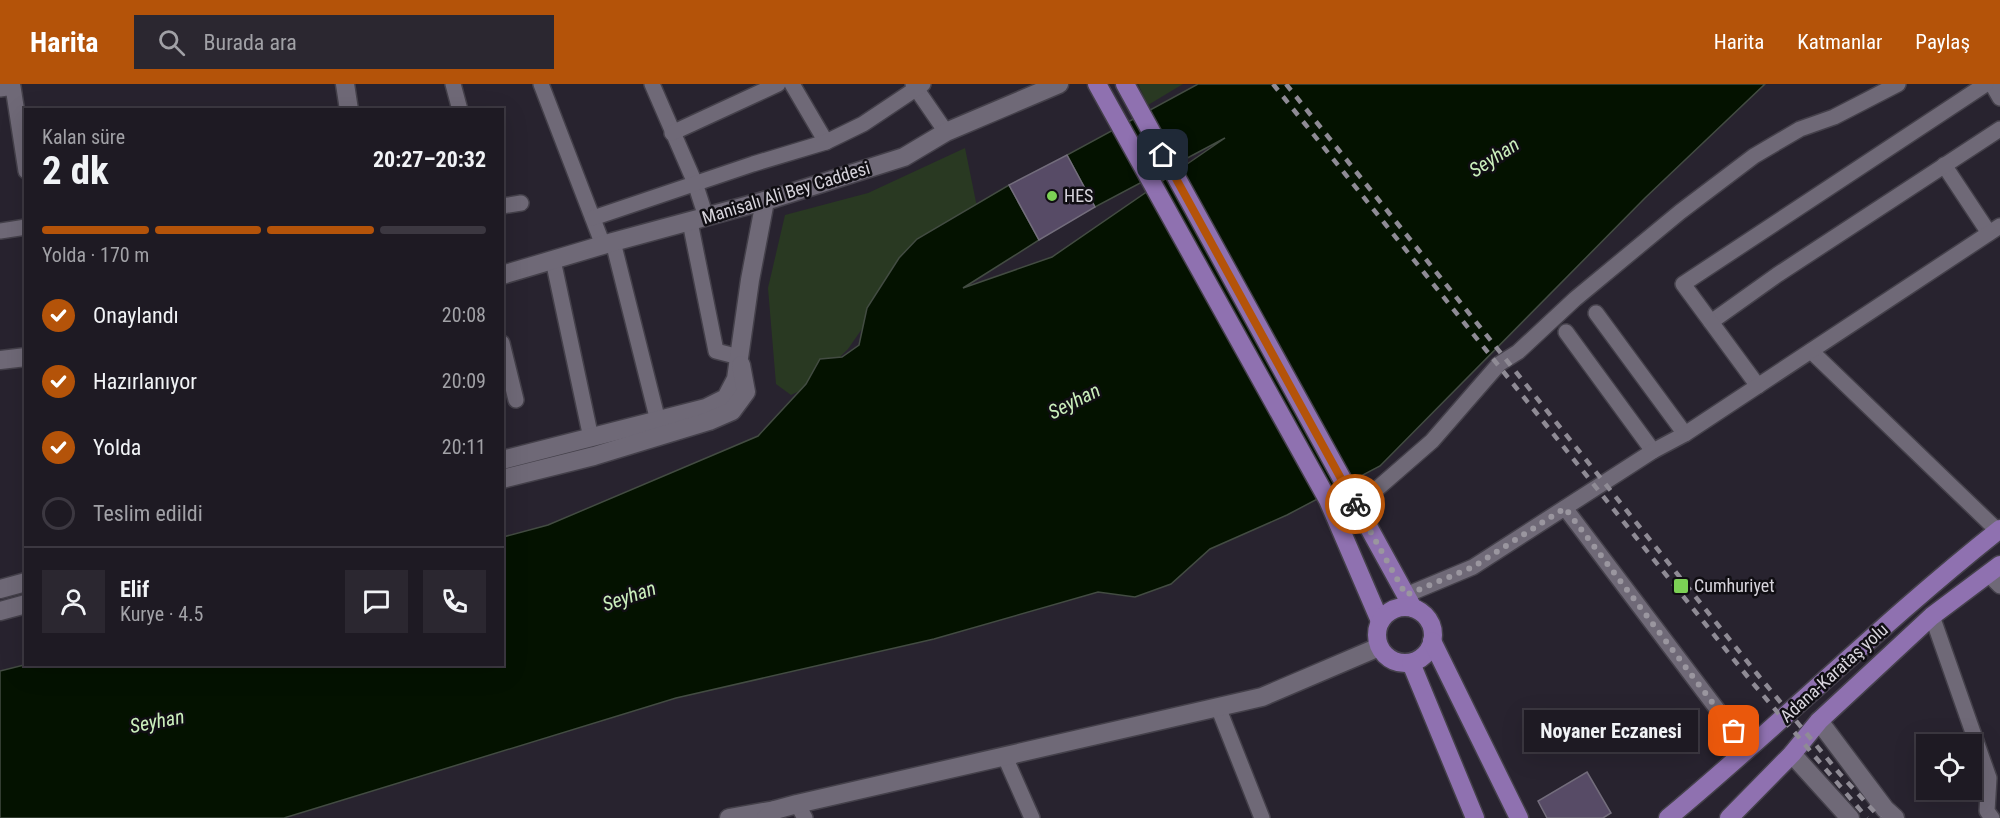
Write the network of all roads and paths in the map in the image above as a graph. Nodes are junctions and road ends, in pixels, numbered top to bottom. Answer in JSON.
{"nodes":[{"id":1,"x":345,"y":84,"type":"edge"},
{"id":2,"x":453,"y":84,"type":"edge"},
{"id":3,"x":541,"y":84,"type":"edge"},
{"id":4,"x":652,"y":84,"type":"edge"},
{"id":5,"x":778,"y":84,"type":"edge"},
{"id":6,"x":792,"y":84,"type":"edge"},
{"id":7,"x":1059,"y":84,"type":"edge"},
{"id":8,"x":1097,"y":84,"type":"edge"},
{"id":9,"x":1125,"y":84,"type":"edge"},
{"id":10,"x":1898,"y":84,"type":"edge"},
{"id":11,"x":1986,"y":84,"type":"edge"},
{"id":12,"x":1992,"y":84,"type":"edge"},
{"id":13,"x":918,"y":86,"type":"edge"},
{"id":14,"x":0,"y":89,"type":"edge"},
{"id":15,"x":2000,"y":98,"type":"edge"},
{"id":16,"x":344,"y":108,"type":"edge"},
{"id":17,"x":459,"y":108,"type":"edge"},
{"id":18,"x":2000,"y":129,"type":"edge"},
{"id":19,"x":946,"y":132,"type":"junction"},
{"id":20,"x":672,"y":133,"type":"junction"},
{"id":21,"x":826,"y":142,"type":"junction"},
{"id":22,"x":24,"y":158,"type":"edge"},
{"id":23,"x":1944,"y":165,"type":"junction"},
{"id":24,"x":695,"y":183,"type":"junction"},
{"id":25,"x":765,"y":201,"type":"junction"},
{"id":26,"x":521,"y":203,"type":"dead end"},
{"id":27,"x":504,"y":206,"type":"edge"},
{"id":28,"x":593,"y":218,"type":"junction"},
{"id":29,"x":698,"y":219,"type":"junction"},
{"id":30,"x":24,"y":227,"type":"edge"},
{"id":31,"x":1995,"y":230,"type":"edge"},
{"id":32,"x":0,"y":231,"type":"edge"},
{"id":33,"x":608,"y":244,"type":"junction"},
{"id":34,"x":553,"y":260,"type":"junction"},
{"id":35,"x":504,"y":274,"type":"edge"},
{"id":36,"x":1596,"y":313,"type":"dead end"},
{"id":37,"x":1711,"y":322,"type":"junction"},
{"id":38,"x":1566,"y":332,"type":"dead end"},
{"id":39,"x":504,"y":351,"type":"edge"},
{"id":40,"x":1810,"y":351,"type":"junction"},
{"id":41,"x":24,"y":357,"type":"edge"},
{"id":42,"x":739,"y":357,"type":"junction"},
{"id":43,"x":0,"y":360,"type":"edge"},
{"id":44,"x":1758,"y":386,"type":"junction"},
{"id":45,"x":516,"y":400,"type":"dead end"},
{"id":46,"x":658,"y":421,"type":"junction"},
{"id":47,"x":1685,"y":434,"type":"junction"},
{"id":48,"x":591,"y":438,"type":"junction"},
{"id":49,"x":1653,"y":451,"type":"junction"},
{"id":50,"x":504,"y":460,"type":"edge"},
{"id":51,"x":504,"y":479,"type":"edge"},
{"id":52,"x":1378,"y":488,"type":"dead end"},
{"id":53,"x":1565,"y":508,"type":"junction"},
{"id":54,"x":1999,"y":530,"type":"edge"},
{"id":55,"x":1996,"y":575,"type":"edge"},
{"id":56,"x":24,"y":583,"type":"edge"},
{"id":57,"x":0,"y":589,"type":"edge"},
{"id":58,"x":1410,"y":601,"type":"junction"},
{"id":59,"x":24,"y":605,"type":"edge"},
{"id":60,"x":0,"y":611,"type":"edge"},
{"id":61,"x":1932,"y":616,"type":"junction"},
{"id":62,"x":1380,"y":621,"type":"junction"},
{"id":63,"x":1432,"y":641,"type":"junction"},
{"id":64,"x":1379,"y":647,"type":"junction"},
{"id":65,"x":1411,"y":663,"type":"junction"},
{"id":66,"x":1218,"y":707,"type":"junction"},
{"id":67,"x":1819,"y":721,"type":"junction"},
{"id":68,"x":1748,"y":750,"type":"junction"},
{"id":69,"x":1792,"y":754,"type":"junction"},
{"id":70,"x":1005,"y":757,"type":"junction"},
{"id":71,"x":1995,"y":772,"type":"edge"},
{"id":72,"x":801,"y":811,"type":"edge"},
{"id":73,"x":770,"y":814,"type":"edge"},
{"id":74,"x":1986,"y":816,"type":"edge"},
{"id":75,"x":729,"y":818,"type":"edge"},
{"id":76,"x":1032,"y":818,"type":"edge"},
{"id":77,"x":1262,"y":818,"type":"edge"},
{"id":78,"x":1475,"y":818,"type":"edge"},
{"id":79,"x":1519,"y":818,"type":"edge"},
{"id":80,"x":1668,"y":818,"type":"edge"},
{"id":81,"x":1729,"y":818,"type":"edge"},
{"id":82,"x":1850,"y":818,"type":"edge"},
{"id":83,"x":1894,"y":818,"type":"edge"}],
"edges":[{"from":1,"to":16,"type":"main road"},
{"from":2,"to":17,"type":"street"},
{"from":3,"to":28,"type":"street"},
{"from":4,"to":20,"type":"street"},
{"from":5,"to":20,"type":"street"},
{"from":6,"to":21,"type":"street"},
{"from":7,"to":19,"type":"main road","name":"Manisalı Ali Bey Caddesi"},
{"from":8,"to":62,"type":"main road"},
{"from":9,"to":58,"type":"main road"},
{"from":10,"to":52,"type":"street"},
{"from":11,"to":37,"type":"street"},
{"from":12,"to":15,"type":"street"},
{"from":13,"to":19,"type":"street"},
{"from":13,"to":21,"type":"street"},
{"from":14,"to":22,"type":"street"},
{"from":18,"to":23,"type":"street"},
{"from":19,"to":25,"type":"main road","name":"Manisalı Ali Bey Caddesi"},
{"from":20,"to":24,"type":"street"},
{"from":21,"to":24,"type":"street"},
{"from":23,"to":31,"type":"street"},
{"from":23,"to":37,"type":"street"},
{"from":24,"to":28,"type":"street"},
{"from":24,"to":29,"type":"street"},
{"from":25,"to":29,"type":"main road","name":"Manisalı Ali Bey Caddesi"},
{"from":25,"to":42,"type":"main road"},
{"from":26,"to":27,"type":"street"},
{"from":28,"to":33,"type":"street"},
{"from":29,"to":33,"type":"main road","name":"Manisalı Ali Bey Caddesi"},
{"from":29,"to":42,"type":"street"},
{"from":30,"to":32,"type":"street"},
{"from":31,"to":40,"type":"street"},
{"from":33,"to":34,"type":"main road","name":"Manisalı Ali Bey Caddesi"},
{"from":33,"to":46,"type":"street"},
{"from":34,"to":35,"type":"main road","name":"Manisalı Ali Bey Caddesi"},
{"from":34,"to":48,"type":"street"},
{"from":36,"to":47,"type":"street"},
{"from":37,"to":44,"type":"street"},
{"from":38,"to":49,"type":"street"},
{"from":39,"to":45,"type":"street"},
{"from":40,"to":44,"type":"street"},
{"from":40,"to":54,"type":"street"},
{"from":41,"to":43,"type":"main road"},
{"from":42,"to":46,"type":"main road"},
{"from":42,"to":51,"type":"main road"},
{"from":44,"to":47,"type":"street"},
{"from":46,"to":48,"type":"main road"},
{"from":47,"to":49,"type":"street"},
{"from":48,"to":50,"type":"main road"},
{"from":49,"to":53,"type":"street"},
{"from":53,"to":58,"type":"street"},
{"from":53,"to":68,"type":"street"},
{"from":54,"to":68,"type":"main road","name":"Adana-Karataş yolu"},
{"from":55,"to":61,"type":"main road","name":"Adana-Karataş yolu"},
{"from":56,"to":57,"type":"main road"},
{"from":58,"to":62,"type":"main road"},
{"from":58,"to":63,"type":"main road"},
{"from":59,"to":60,"type":"main road"},
{"from":61,"to":67,"type":"main road","name":"Adana-Karataş yolu"},
{"from":61,"to":71,"type":"street"},
{"from":62,"to":64,"type":"main road"},
{"from":63,"to":65,"type":"main road"},
{"from":63,"to":79,"type":"main road"},
{"from":64,"to":65,"type":"main road"},
{"from":64,"to":66,"type":"main road"},
{"from":65,"to":78,"type":"main road"},
{"from":66,"to":70,"type":"main road"},
{"from":66,"to":77,"type":"street"},
{"from":67,"to":69,"type":"main road","name":"Adana-Karataş yolu"},
{"from":67,"to":83,"type":"main road"},
{"from":68,"to":80,"type":"main road","name":"Adana-Karataş yolu"},
{"from":69,"to":81,"type":"main road","name":"Adana-Karataş yolu"},
{"from":69,"to":82,"type":"main road"},
{"from":70,"to":72,"type":"main road"},
{"from":70,"to":76,"type":"street"},
{"from":71,"to":74,"type":"street"},
{"from":72,"to":73,"type":"main road"},
{"from":73,"to":75,"type":"main road"}]}
